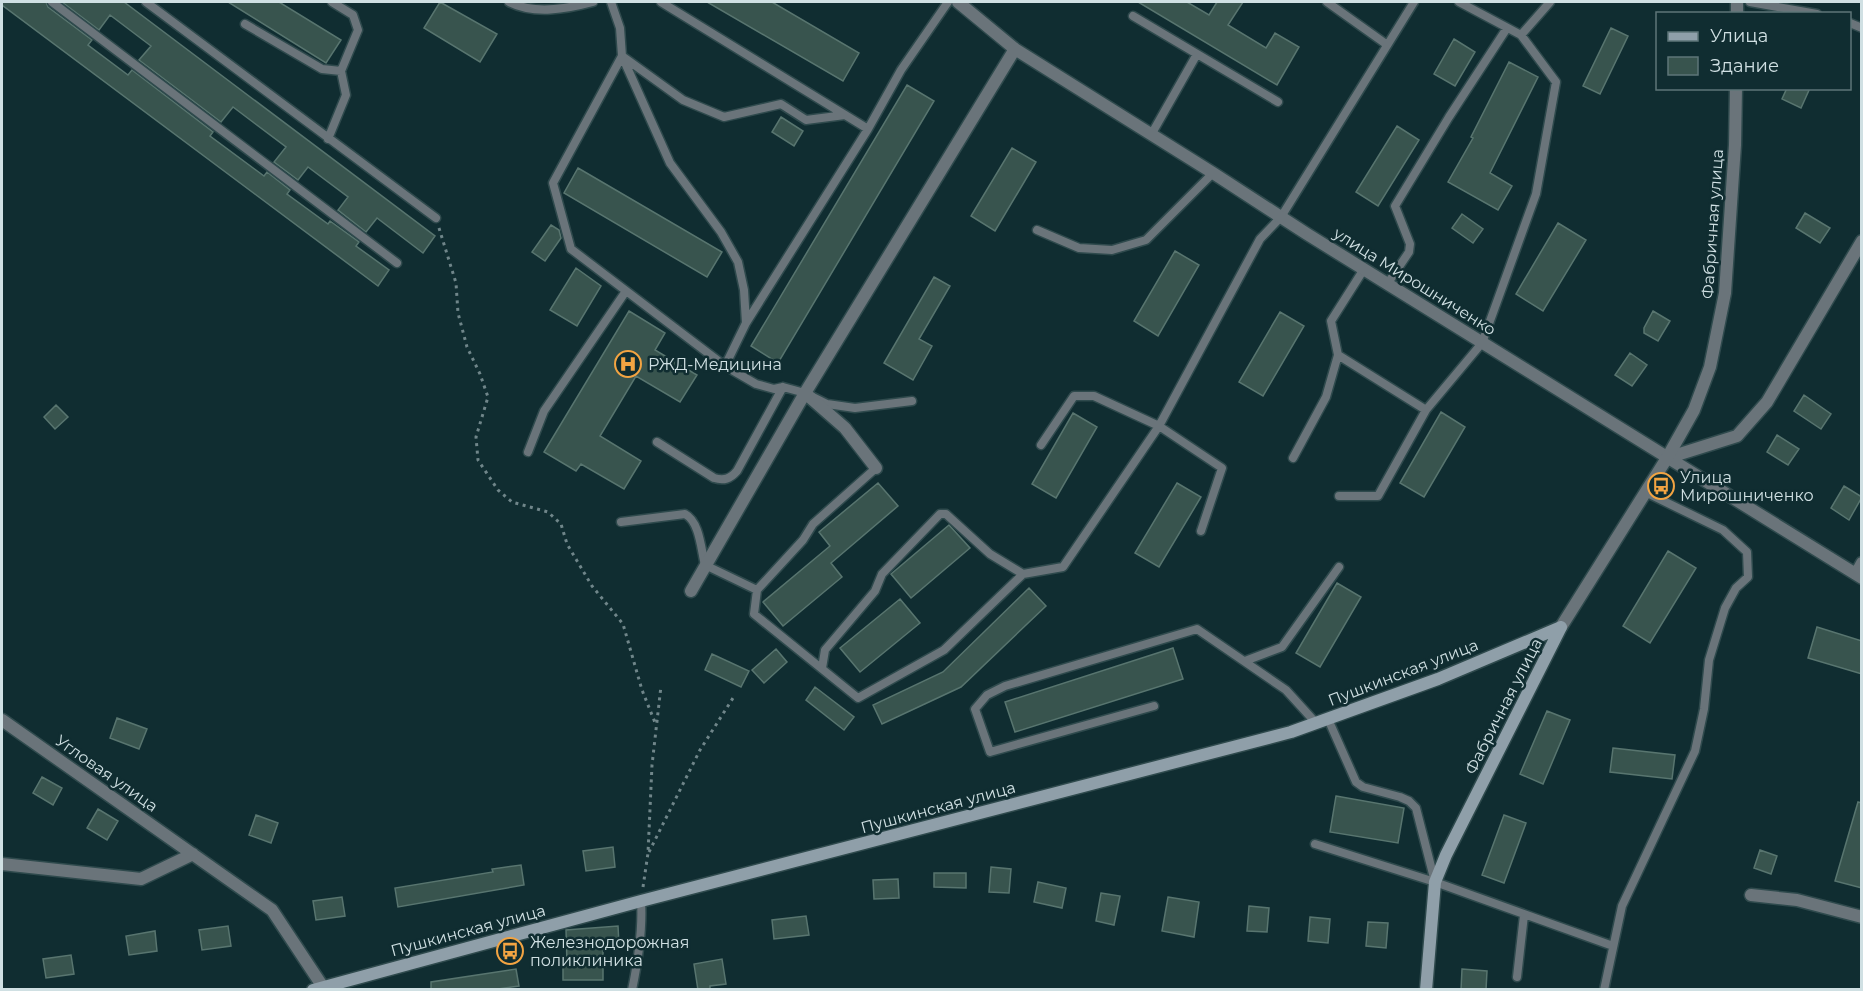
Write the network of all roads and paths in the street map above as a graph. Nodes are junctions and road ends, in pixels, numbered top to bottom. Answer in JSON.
{"nodes":[{"id":1,"x":52,"y":2,"type":"edge"},
{"id":2,"x":146,"y":2,"type":"edge"},
{"id":3,"x":333,"y":2,"type":"edge"},
{"id":4,"x":509,"y":2,"type":"edge"},
{"id":5,"x":593,"y":2,"type":"edge"},
{"id":6,"x":611,"y":2,"type":"edge"},
{"id":7,"x":661,"y":2,"type":"edge"},
{"id":8,"x":948,"y":2,"type":"edge"},
{"id":9,"x":958,"y":2,"type":"edge"},
{"id":10,"x":1327,"y":2,"type":"edge"},
{"id":11,"x":1414,"y":2,"type":"edge"},
{"id":12,"x":1459,"y":2,"type":"edge"},
{"id":13,"x":1550,"y":2,"type":"edge"},
{"id":14,"x":1750,"y":2,"type":"edge"},
{"id":15,"x":1806,"y":12,"type":"edge"},
{"id":16,"x":1133,"y":16,"type":"dead end"},
{"id":17,"x":245,"y":24,"type":"dead end"},
{"id":18,"x":1507,"y":28,"type":"junction"},
{"id":19,"x":1521,"y":35,"type":"junction"},
{"id":20,"x":1386,"y":44,"type":"junction"},
{"id":21,"x":1015,"y":49,"type":"junction"},
{"id":22,"x":1197,"y":54,"type":"junction"},
{"id":23,"x":622,"y":56,"type":"junction"},
{"id":24,"x":341,"y":70,"type":"junction"},
{"id":25,"x":1736,"y":90,"type":"edge"},
{"id":26,"x":1278,"y":102,"type":"dead end"},
{"id":27,"x":845,"y":115,"type":"junction"},
{"id":28,"x":868,"y":129,"type":"junction"},
{"id":29,"x":1151,"y":135,"type":"junction"},
{"id":30,"x":328,"y":139,"type":"junction"},
{"id":31,"x":1213,"y":172,"type":"junction"},
{"id":32,"x":1281,"y":217,"type":"junction"},
{"id":33,"x":436,"y":218,"type":"joint"},
{"id":34,"x":1037,"y":230,"type":"dead end"},
{"id":35,"x":1862,"y":241,"type":"edge"},
{"id":36,"x":397,"y":263,"type":"dead end"},
{"id":37,"x":1364,"y":269,"type":"junction"},
{"id":38,"x":1388,"y":283,"type":"junction"},
{"id":39,"x":626,"y":291,"type":"junction"},
{"id":40,"x":746,"y":323,"type":"junction"},
{"id":41,"x":1482,"y":343,"type":"junction"},
{"id":42,"x":1338,"y":355,"type":"junction"},
{"id":43,"x":725,"y":366,"type":"junction"},
{"id":44,"x":783,"y":387,"type":"junction"},
{"id":45,"x":805,"y":393,"type":"junction"},
{"id":46,"x":912,"y":400,"type":"dead end"},
{"id":47,"x":1426,"y":410,"type":"junction"},
{"id":48,"x":1159,"y":426,"type":"junction"},
{"id":49,"x":657,"y":442,"type":"dead end"},
{"id":50,"x":1041,"y":446,"type":"dead end"},
{"id":51,"x":528,"y":452,"type":"dead end"},
{"id":52,"x":1293,"y":458,"type":"dead end"},
{"id":53,"x":1667,"y":458,"type":"junction"},
{"id":54,"x":876,"y":468,"type":"joint"},
{"id":55,"x":1645,"y":492,"type":"junction"},
{"id":56,"x":1338,"y":496,"type":"dead end"},
{"id":57,"x":621,"y":522,"type":"dead end"},
{"id":58,"x":1201,"y":531,"type":"dead end"},
{"id":59,"x":705,"y":565,"type":"junction"},
{"id":60,"x":1339,"y":567,"type":"dead end"},
{"id":61,"x":1860,"y":571,"type":"edge"},
{"id":62,"x":1023,"y":574,"type":"junction"},
{"id":63,"x":757,"y":590,"type":"junction"},
{"id":64,"x":691,"y":591,"type":"dead end"},
{"id":65,"x":1562,"y":627,"type":"junction"},
{"id":66,"x":1245,"y":661,"type":"junction"},
{"id":67,"x":822,"y":668,"type":"junction"},
{"id":68,"x":661,"y":686,"type":"dead end"},
{"id":69,"x":733,"y":699,"type":"dead end"},
{"id":70,"x":1154,"y":706,"type":"dead end"},
{"id":71,"x":2,"y":720,"type":"edge"},
{"id":72,"x":1322,"y":721,"type":"junction"},
{"id":73,"x":656,"y":725,"type":"junction"},
{"id":74,"x":1315,"y":844,"type":"dead end"},
{"id":75,"x":648,"y":853,"type":"junction"},
{"id":76,"x":193,"y":854,"type":"junction"},
{"id":77,"x":2,"y":864,"type":"edge"},
{"id":78,"x":1436,"y":882,"type":"junction"},
{"id":79,"x":1751,"y":895,"type":"dead end"},
{"id":80,"x":641,"y":901,"type":"junction"},
{"id":81,"x":1524,"y":915,"type":"junction"},
{"id":82,"x":1862,"y":917,"type":"edge"},
{"id":83,"x":1613,"y":946,"type":"junction"},
{"id":84,"x":1517,"y":976,"type":"dead end"},
{"id":85,"x":318,"y":988,"type":"edge"},
{"id":86,"x":632,"y":990,"type":"edge"},
{"id":87,"x":1426,"y":990,"type":"edge"},
{"id":88,"x":1604,"y":990,"type":"edge"}],
"edges":[{"from":1,"to":36,"type":"lane"},
{"from":2,"to":30,"type":"lane"},
{"from":3,"to":24,"type":"lane"},
{"from":4,"to":5,"type":"lane"},
{"from":6,"to":23,"type":"lane"},
{"from":7,"to":27,"type":"lane"},
{"from":8,"to":28,"type":"lane"},
{"from":9,"to":21,"type":"street","name":"улица Мирошниченко"},
{"from":10,"to":20,"type":"lane"},
{"from":11,"to":20,"type":"lane"},
{"from":12,"to":18,"type":"lane"},
{"from":13,"to":19,"type":"lane"},
{"from":14,"to":15,"type":"lane"},
{"from":16,"to":22,"type":"lane"},
{"from":17,"to":24,"type":"lane"},
{"from":18,"to":19,"type":"lane"},
{"from":18,"to":38,"type":"lane"},
{"from":19,"to":41,"type":"lane"},
{"from":20,"to":32,"type":"lane"},
{"from":21,"to":29,"type":"street","name":"улица Мирошниченко"},
{"from":21,"to":45,"type":"street"},
{"from":22,"to":26,"type":"lane"},
{"from":22,"to":29,"type":"lane"},
{"from":23,"to":27,"type":"lane"},
{"from":23,"to":39,"type":"lane"},
{"from":23,"to":40,"type":"lane"},
{"from":24,"to":30,"type":"lane"},
{"from":25,"to":53,"type":"street","name":"Фабричная улица"},
{"from":27,"to":28,"type":"lane"},
{"from":28,"to":40,"type":"lane"},
{"from":29,"to":31,"type":"street","name":"улица Мирошниченко"},
{"from":30,"to":33,"type":"lane"},
{"from":31,"to":32,"type":"street","name":"улица Мирошниченко"},
{"from":31,"to":34,"type":"lane"},
{"from":32,"to":37,"type":"street","name":"улица Мирошниченко"},
{"from":32,"to":48,"type":"lane"},
{"from":33,"to":73,"type":"path"},
{"from":35,"to":53,"type":"street"},
{"from":37,"to":38,"type":"street","name":"улица Мирошниченко"},
{"from":37,"to":42,"type":"lane"},
{"from":38,"to":41,"type":"street","name":"улица Мирошниченко"},
{"from":39,"to":43,"type":"lane"},
{"from":39,"to":51,"type":"lane"},
{"from":40,"to":43,"type":"lane"},
{"from":41,"to":47,"type":"lane"},
{"from":41,"to":53,"type":"street","name":"улица Мирошниченко"},
{"from":42,"to":47,"type":"lane"},
{"from":42,"to":52,"type":"lane"},
{"from":43,"to":44,"type":"lane"},
{"from":44,"to":45,"type":"lane"},
{"from":44,"to":49,"type":"lane"},
{"from":45,"to":46,"type":"lane"},
{"from":45,"to":54,"type":"street"},
{"from":45,"to":59,"type":"street"},
{"from":47,"to":56,"type":"lane"},
{"from":48,"to":50,"type":"lane"},
{"from":48,"to":58,"type":"lane"},
{"from":48,"to":62,"type":"lane"},
{"from":53,"to":55,"type":"street","name":"Фабричная улица"},
{"from":53,"to":61,"type":"street","name":"улица Мирошниченко"},
{"from":54,"to":63,"type":"lane"},
{"from":55,"to":65,"type":"street","name":"Фабричная улица"},
{"from":55,"to":83,"type":"lane"},
{"from":57,"to":59,"type":"lane"},
{"from":59,"to":63,"type":"lane"},
{"from":59,"to":64,"type":"street"},
{"from":60,"to":66,"type":"lane"},
{"from":62,"to":67,"type":"lane"},
{"from":62,"to":67,"type":"lane"},
{"from":63,"to":67,"type":"lane"},
{"from":65,"to":72,"type":"main road","name":"Пушкинская улица"},
{"from":65,"to":78,"type":"main road","name":"Фабричная улица"},
{"from":66,"to":70,"type":"lane"},
{"from":66,"to":72,"type":"lane"},
{"from":68,"to":73,"type":"path"},
{"from":69,"to":75,"type":"path"},
{"from":71,"to":76,"type":"street","name":"Угловая улица"},
{"from":72,"to":78,"type":"lane"},
{"from":72,"to":80,"type":"main road","name":"Пушкинская улица"},
{"from":73,"to":75,"type":"path"},
{"from":74,"to":78,"type":"lane"},
{"from":75,"to":80,"type":"path"},
{"from":76,"to":77,"type":"street"},
{"from":76,"to":85,"type":"street","name":"Угловая улица"},
{"from":78,"to":81,"type":"lane"},
{"from":78,"to":87,"type":"main road","name":"Фабричная улица"},
{"from":79,"to":82,"type":"street"},
{"from":80,"to":85,"type":"main road","name":"Пушкинская улица"},
{"from":80,"to":86,"type":"lane"},
{"from":81,"to":83,"type":"lane"},
{"from":81,"to":84,"type":"lane"},
{"from":83,"to":88,"type":"lane"}]}
